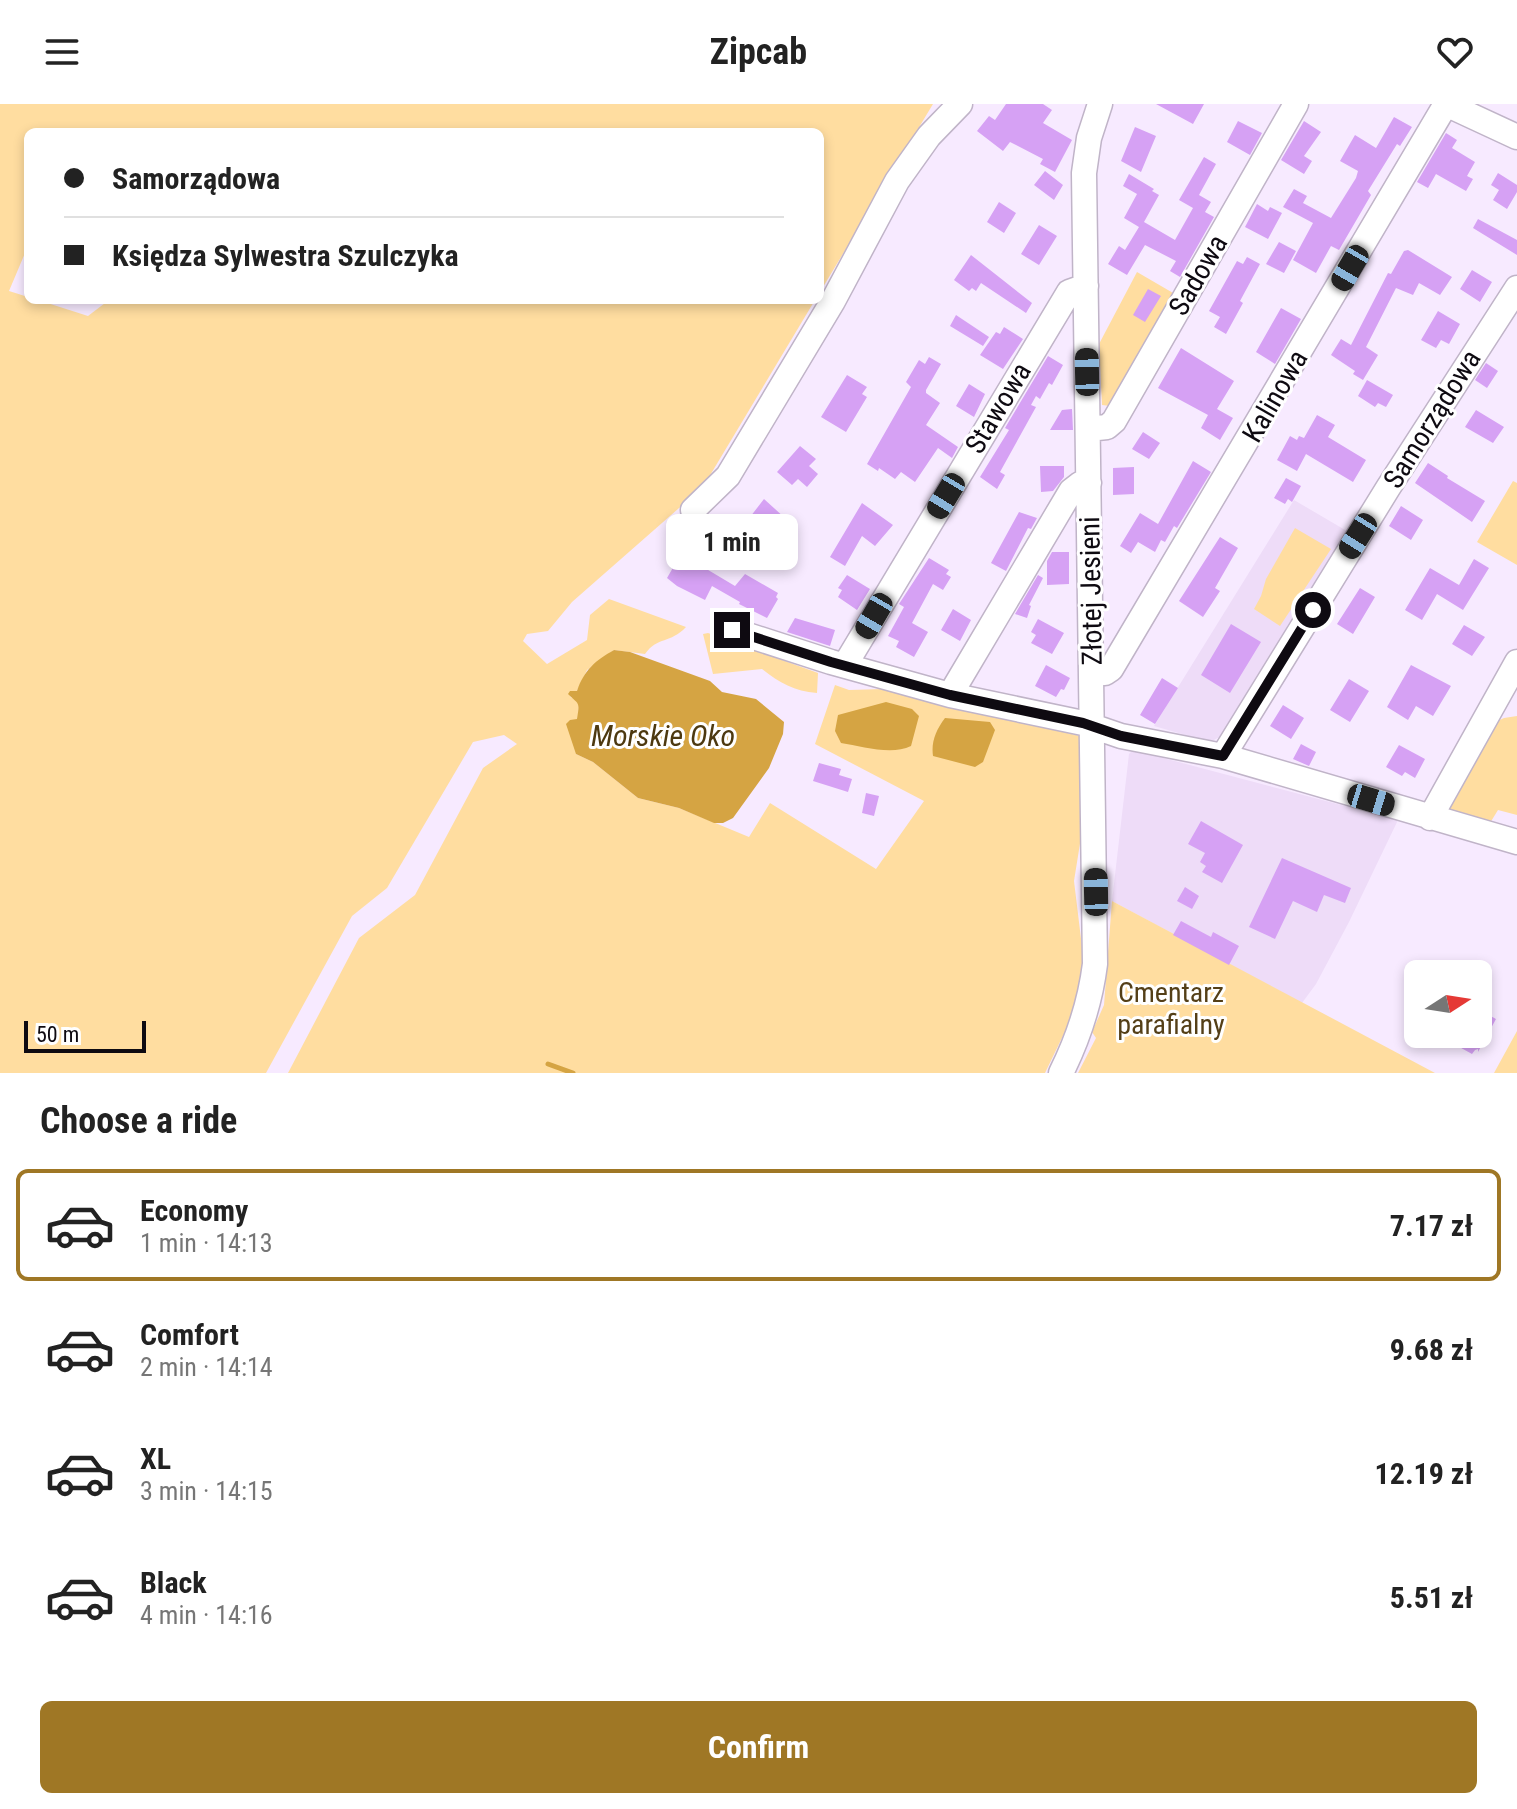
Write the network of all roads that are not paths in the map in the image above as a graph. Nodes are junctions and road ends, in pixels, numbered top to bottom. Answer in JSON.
{"nodes":[{"id":1,"x":960,"y":104,"type":"edge"},
{"id":2,"x":1100,"y":104,"type":"edge"},
{"id":3,"x":1296,"y":104,"type":"edge"},
{"id":4,"x":1446,"y":104,"type":"edge"},
{"id":5,"x":1517,"y":137,"type":"edge"},
{"id":6,"x":1086,"y":286,"type":"junction"},
{"id":7,"x":1517,"y":288,"type":"edge"},
{"id":8,"x":1088,"y":429,"type":"junction"},
{"id":9,"x":1089,"y":483,"type":"junction"},
{"id":10,"x":693,"y":510,"type":"dead end"},
{"id":11,"x":732,"y":630,"type":"dead end"},
{"id":12,"x":1517,"y":662,"type":"edge"},
{"id":13,"x":845,"y":665,"type":"junction"},
{"id":14,"x":1092,"y":673,"type":"junction"},
{"id":15,"x":950,"y":695,"type":"junction"},
{"id":16,"x":1092,"y":726,"type":"junction"},
{"id":17,"x":1223,"y":756,"type":"junction"},
{"id":18,"x":1430,"y":818,"type":"junction"},
{"id":19,"x":1517,"y":842,"type":"edge"},
{"id":20,"x":1061,"y":1073,"type":"edge"}],
"edges":[{"from":1,"to":10,"type":"street"},
{"from":2,"to":6,"type":"street","name":"Złotej Jesieni"},
{"from":3,"to":8,"type":"street","name":"Sadowa"},
{"from":4,"to":5,"type":"street"},
{"from":4,"to":14,"type":"street","name":"Kalinowa"},
{"from":6,"to":8,"type":"street","name":"Złotej Jesieni"},
{"from":6,"to":13,"type":"street","name":"Stawowa"},
{"from":7,"to":17,"type":"street","name":"Samorządowa"},
{"from":8,"to":9,"type":"street","name":"Złotej Jesieni"},
{"from":9,"to":14,"type":"street","name":"Złotej Jesieni"},
{"from":9,"to":15,"type":"street"},
{"from":11,"to":13,"type":"street"},
{"from":12,"to":18,"type":"street"},
{"from":13,"to":15,"type":"street"},
{"from":14,"to":16,"type":"street","name":"Złotej Jesieni"},
{"from":15,"to":16,"type":"street"},
{"from":16,"to":17,"type":"street"},
{"from":16,"to":20,"type":"street","name":"Złotej Jesieni"},
{"from":17,"to":18,"type":"street"},
{"from":18,"to":19,"type":"street"}]}
